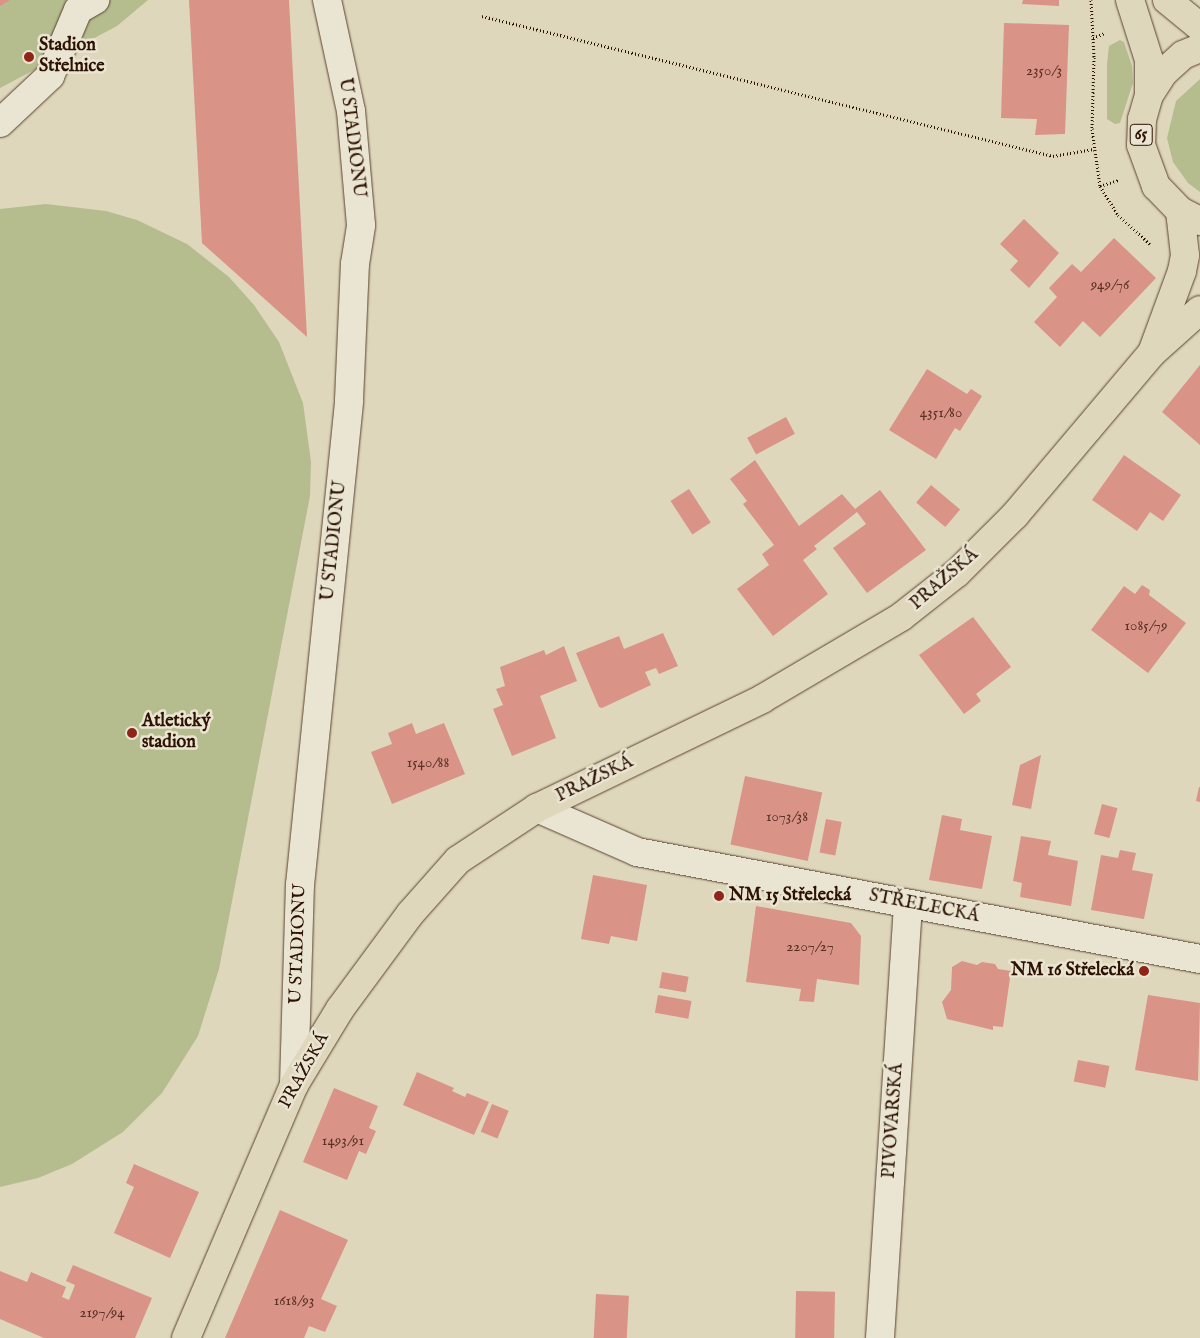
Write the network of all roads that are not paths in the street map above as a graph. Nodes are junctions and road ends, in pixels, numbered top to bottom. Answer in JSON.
{"nodes":[{"id":1,"x":95,"y":0,"type":"edge"},
{"id":2,"x":327,"y":0,"type":"edge"},
{"id":3,"x":1130,"y":0,"type":"edge"},
{"id":4,"x":1166,"y":0,"type":"edge"},
{"id":5,"x":1200,"y":27,"type":"edge"},
{"id":6,"x":1200,"y":48,"type":"edge"},
{"id":7,"x":1149,"y":95,"type":"junction"},
{"id":8,"x":0,"y":123,"type":"edge"},
{"id":9,"x":1190,"y":216,"type":"edge"},
{"id":10,"x":1200,"y":310,"type":"edge"},
{"id":11,"x":1152,"y":353,"type":"junction"},
{"id":12,"x":537,"y":808,"type":"junction"},
{"id":13,"x":908,"y":904,"type":"junction"},
{"id":14,"x":1200,"y":959,"type":"edge"},
{"id":15,"x":294,"y":1085,"type":"junction"},
{"id":16,"x":186,"y":1338,"type":"edge"},
{"id":17,"x":880,"y":1338,"type":"edge"}],
"edges":[{"from":1,"to":8,"type":"street"},
{"from":2,"to":15,"type":"street","name":"U STADIONU"},
{"from":3,"to":7,"type":"main road","number":"65"},
{"from":4,"to":5,"type":"main road"},
{"from":6,"to":7,"type":"main road","name":"PRAŽSKÁ","number":"65"},
{"from":7,"to":9,"type":"main road","name":"PRAŽSKÁ","number":"65"},
{"from":9,"to":11,"type":"main road","name":"PRAŽSKÁ"},
{"from":10,"to":11,"type":"main road","name":"PRAŽSKÁ"},
{"from":11,"to":12,"type":"main road","name":"PRAŽSKÁ"},
{"from":12,"to":13,"type":"street","name":"STŘELECKÁ"},
{"from":12,"to":15,"type":"main road","name":"PRAŽSKÁ"},
{"from":13,"to":14,"type":"street","name":"STŘELECKÁ"},
{"from":13,"to":17,"type":"street","name":"PIVOVARSKÁ"},
{"from":15,"to":16,"type":"main road","name":"PRAŽSKÁ"}]}
